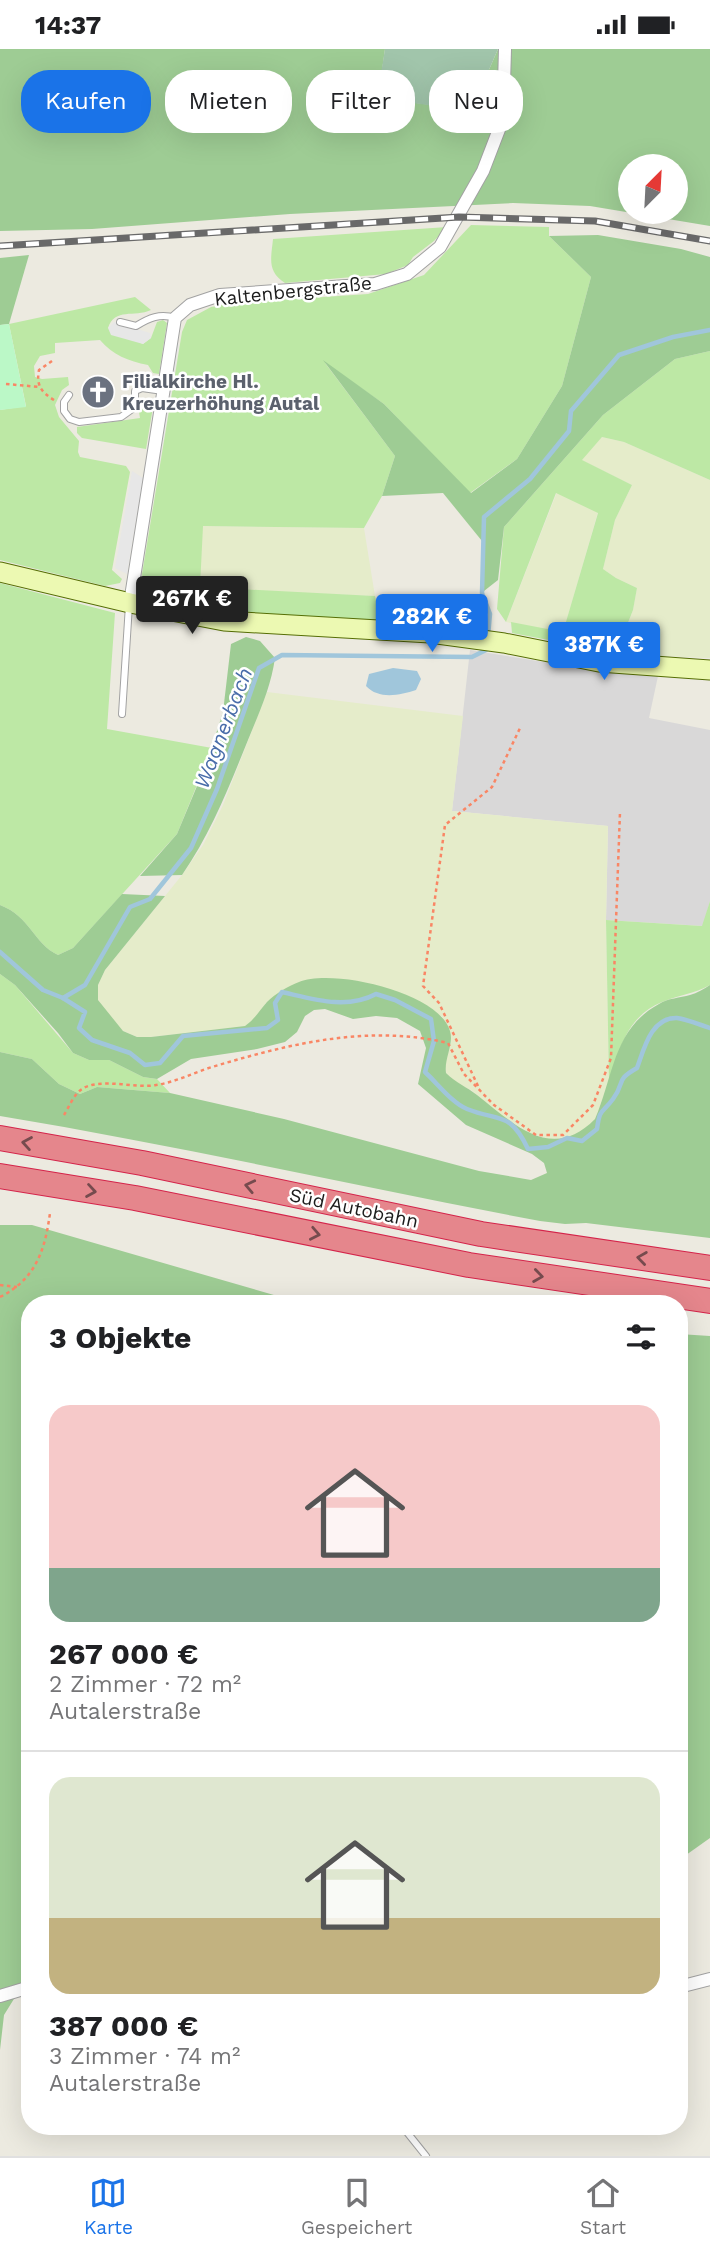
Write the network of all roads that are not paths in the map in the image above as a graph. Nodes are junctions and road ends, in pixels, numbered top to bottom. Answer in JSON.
{"nodes":[{"id":1,"x":505,"y":49,"type":"edge"},
{"id":2,"x":175,"y":318,"type":"junction"},
{"id":3,"x":120,"y":322,"type":"dead end"},
{"id":4,"x":163,"y":391,"type":"junction"},
{"id":5,"x":69,"y":395,"type":"dead end"},
{"id":6,"x":0,"y":572,"type":"edge"},
{"id":7,"x":130,"y":603,"type":"junction"},
{"id":8,"x":710,"y":670,"type":"edge"},
{"id":9,"x":122,"y":714,"type":"dead end"},
{"id":10,"x":0,"y":1138,"type":"edge"},
{"id":11,"x":0,"y":1176,"type":"edge"},
{"id":12,"x":710,"y":1268,"type":"edge"},
{"id":13,"x":670,"y":1295,"type":"edge"},
{"id":14,"x":688,"y":1298,"type":"edge"},
{"id":15,"x":710,"y":1301,"type":"edge"},
{"id":16,"x":710,"y":1979,"type":"edge"},
{"id":17,"x":688,"y":1985,"type":"edge"},
{"id":18,"x":21,"y":1990,"type":"edge"},
{"id":19,"x":0,"y":1996,"type":"edge"},
{"id":20,"x":409,"y":2135,"type":"edge"},
{"id":21,"x":426,"y":2156,"type":"edge"}],
"edges":[{"from":1,"to":2,"type":"street","name":"Kaltenbergstraße"},
{"from":2,"to":3,"type":"lane"},
{"from":2,"to":4,"type":"street"},
{"from":4,"to":5,"type":"lane"},
{"from":4,"to":7,"type":"street"},
{"from":6,"to":7,"type":"main road"},
{"from":7,"to":8,"type":"main road"},
{"from":7,"to":9,"type":"lane"},
{"from":12,"to":10,"type":"highway","name":"Süd Autobahn","one_way":true},
{"from":11,"to":13,"type":"highway","name":"Süd Autobahn","one_way":true},
{"from":14,"to":15,"type":"highway","name":"Süd Autobahn","one_way":true},
{"from":16,"to":17,"type":"street"},
{"from":18,"to":19,"type":"street"},
{"from":20,"to":21,"type":"lane"}]}
